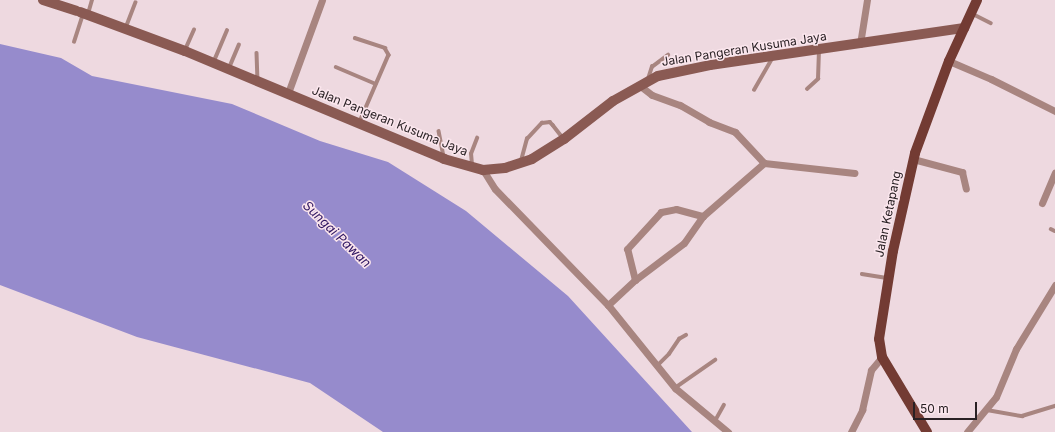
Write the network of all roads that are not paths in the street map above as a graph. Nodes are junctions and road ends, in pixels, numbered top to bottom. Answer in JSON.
{"nodes":[{"id":1,"x":43,"y":0,"type":"edge"},
{"id":2,"x":92,"y":0,"type":"edge"},
{"id":3,"x":322,"y":0,"type":"edge"},
{"id":4,"x":867,"y":0,"type":"edge"},
{"id":5,"x":977,"y":0,"type":"edge"},
{"id":6,"x":135,"y":3,"type":"dead end"},
{"id":7,"x":82,"y":13,"type":"junction"},
{"id":8,"x":971,"y":13,"type":"junction"},
{"id":9,"x":991,"y":23,"type":"dead end"},
{"id":10,"x":125,"y":28,"type":"junction"},
{"id":11,"x":964,"y":28,"type":"junction"},
{"id":12,"x":194,"y":30,"type":"dead end"},
{"id":13,"x":227,"y":31,"type":"dead end"},
{"id":14,"x":356,"y":38,"type":"dead end"},
{"id":15,"x":74,"y":42,"type":"dead end"},
{"id":16,"x":860,"y":44,"type":"junction"},
{"id":17,"x":239,"y":45,"type":"dead end"},
{"id":18,"x":819,"y":50,"type":"junction"},
{"id":19,"x":185,"y":51,"type":"junction"},
{"id":20,"x":257,"y":53,"type":"dead end"},
{"id":21,"x":668,"y":56,"type":"dead end"},
{"id":22,"x":773,"y":56,"type":"junction"},
{"id":23,"x":949,"y":61,"type":"junction"},
{"id":24,"x":213,"y":62,"type":"junction"},
{"id":25,"x":336,"y":67,"type":"dead end"},
{"id":26,"x":229,"y":69,"type":"junction"},
{"id":27,"x":648,"y":80,"type":"junction"},
{"id":28,"x":258,"y":81,"type":"junction"},
{"id":29,"x":376,"y":84,"type":"junction"},
{"id":30,"x":639,"y":85,"type":"junction"},
{"id":31,"x":754,"y":90,"type":"dead end"},
{"id":32,"x":807,"y":90,"type":"dead end"},
{"id":33,"x":288,"y":93,"type":"junction"},
{"id":34,"x":1055,"y":111,"type":"edge"},
{"id":35,"x":359,"y":123,"type":"junction"},
{"id":36,"x":439,"y":131,"type":"dead end"},
{"id":37,"x":477,"y":138,"type":"dead end"},
{"id":38,"x":564,"y":139,"type":"junction"},
{"id":39,"x":444,"y":158,"type":"junction"},
{"id":40,"x":914,"y":159,"type":"junction"},
{"id":41,"x":764,"y":163,"type":"junction"},
{"id":42,"x":520,"y":164,"type":"junction"},
{"id":43,"x":472,"y":168,"type":"junction"},
{"id":44,"x":483,"y":170,"type":"junction"},
{"id":45,"x":854,"y":173,"type":"dead end"},
{"id":46,"x":1055,"y":173,"type":"edge"},
{"id":47,"x":966,"y":189,"type":"dead end"},
{"id":48,"x":1042,"y":203,"type":"dead end"},
{"id":49,"x":703,"y":216,"type":"junction"},
{"id":50,"x":862,"y":274,"type":"dead end"},
{"id":51,"x":889,"y":278,"type":"junction"},
{"id":52,"x":635,"y":280,"type":"junction"},
{"id":53,"x":1055,"y":285,"type":"edge"},
{"id":54,"x":608,"y":305,"type":"junction"},
{"id":55,"x":686,"y":335,"type":"dead end"},
{"id":56,"x":882,"y":358,"type":"junction"},
{"id":57,"x":715,"y":360,"type":"dead end"},
{"id":58,"x":657,"y":366,"type":"junction"},
{"id":59,"x":675,"y":388,"type":"junction"},
{"id":60,"x":724,"y":405,"type":"dead end"},
{"id":61,"x":1055,"y":406,"type":"edge"},
{"id":62,"x":987,"y":410,"type":"junction"},
{"id":63,"x":715,"y":421,"type":"junction"},
{"id":64,"x":728,"y":432,"type":"edge"},
{"id":65,"x":851,"y":432,"type":"edge"},
{"id":66,"x":927,"y":432,"type":"edge"},
{"id":67,"x":967,"y":432,"type":"edge"}],
"edges":[{"from":1,"to":7,"type":"street","name":"Jalan Pangeran Kusuma Jaya"},
{"from":2,"to":7,"type":"lane"},
{"from":3,"to":33,"type":"street"},
{"from":4,"to":16,"type":"street"},
{"from":5,"to":8,"type":"main road","name":"Jalan Ketapang"},
{"from":6,"to":10,"type":"lane"},
{"from":7,"to":10,"type":"street","name":"Jalan Pangeran Kusuma Jaya"},
{"from":7,"to":15,"type":"lane"},
{"from":8,"to":9,"type":"lane"},
{"from":8,"to":11,"type":"main road","name":"Jalan Ketapang"},
{"from":10,"to":19,"type":"street","name":"Jalan Pangeran Kusuma Jaya"},
{"from":11,"to":16,"type":"street","name":"Jalan Pangeran Kusuma Jaya"},
{"from":11,"to":23,"type":"main road","name":"Jalan Ketapang"},
{"from":12,"to":19,"type":"lane"},
{"from":13,"to":24,"type":"lane"},
{"from":14,"to":29,"type":"lane"},
{"from":16,"to":18,"type":"street","name":"Jalan Pangeran Kusuma Jaya"},
{"from":17,"to":26,"type":"lane"},
{"from":18,"to":22,"type":"street","name":"Jalan Pangeran Kusuma Jaya"},
{"from":18,"to":32,"type":"lane"},
{"from":19,"to":24,"type":"street","name":"Jalan Pangeran Kusuma Jaya"},
{"from":20,"to":28,"type":"lane"},
{"from":21,"to":27,"type":"lane"},
{"from":22,"to":27,"type":"street","name":"Jalan Pangeran Kusuma Jaya"},
{"from":22,"to":31,"type":"lane"},
{"from":23,"to":34,"type":"street"},
{"from":23,"to":40,"type":"main road","name":"Jalan Ketapang"},
{"from":24,"to":26,"type":"street","name":"Jalan Pangeran Kusuma Jaya"},
{"from":25,"to":29,"type":"lane"},
{"from":26,"to":28,"type":"street","name":"Jalan Pangeran Kusuma Jaya"},
{"from":27,"to":30,"type":"street","name":"Jalan Pangeran Kusuma Jaya"},
{"from":28,"to":33,"type":"street","name":"Jalan Pangeran Kusuma Jaya"},
{"from":29,"to":35,"type":"lane"},
{"from":30,"to":38,"type":"street","name":"Jalan Pangeran Kusuma Jaya"},
{"from":30,"to":41,"type":"street"},
{"from":33,"to":35,"type":"street","name":"Jalan Pangeran Kusuma Jaya"},
{"from":35,"to":39,"type":"street","name":"Jalan Pangeran Kusuma Jaya"},
{"from":36,"to":39,"type":"lane"},
{"from":37,"to":43,"type":"lane"},
{"from":38,"to":42,"type":"street","name":"Jalan Pangeran Kusuma Jaya"},
{"from":38,"to":42,"type":"lane"},
{"from":39,"to":43,"type":"street","name":"Jalan Pangeran Kusuma Jaya"},
{"from":40,"to":47,"type":"street"},
{"from":40,"to":51,"type":"main road","name":"Jalan Ketapang"},
{"from":41,"to":45,"type":"street"},
{"from":41,"to":49,"type":"street"},
{"from":42,"to":44,"type":"street","name":"Jalan Pangeran Kusuma Jaya"},
{"from":43,"to":44,"type":"street","name":"Jalan Pangeran Kusuma Jaya"},
{"from":44,"to":54,"type":"street"},
{"from":46,"to":48,"type":"street"},
{"from":49,"to":52,"type":"street"},
{"from":49,"to":52,"type":"street"},
{"from":50,"to":51,"type":"lane"},
{"from":51,"to":56,"type":"main road","name":"Jalan Ketapang"},
{"from":52,"to":54,"type":"street"},
{"from":53,"to":62,"type":"street"},
{"from":54,"to":58,"type":"street"},
{"from":55,"to":58,"type":"lane"},
{"from":56,"to":65,"type":"street"},
{"from":56,"to":66,"type":"main road","name":"Jalan Ketapang"},
{"from":57,"to":59,"type":"lane"},
{"from":58,"to":59,"type":"street"},
{"from":59,"to":63,"type":"street"},
{"from":60,"to":63,"type":"lane"},
{"from":61,"to":62,"type":"lane"},
{"from":62,"to":67,"type":"street"},
{"from":63,"to":64,"type":"street"}]}
